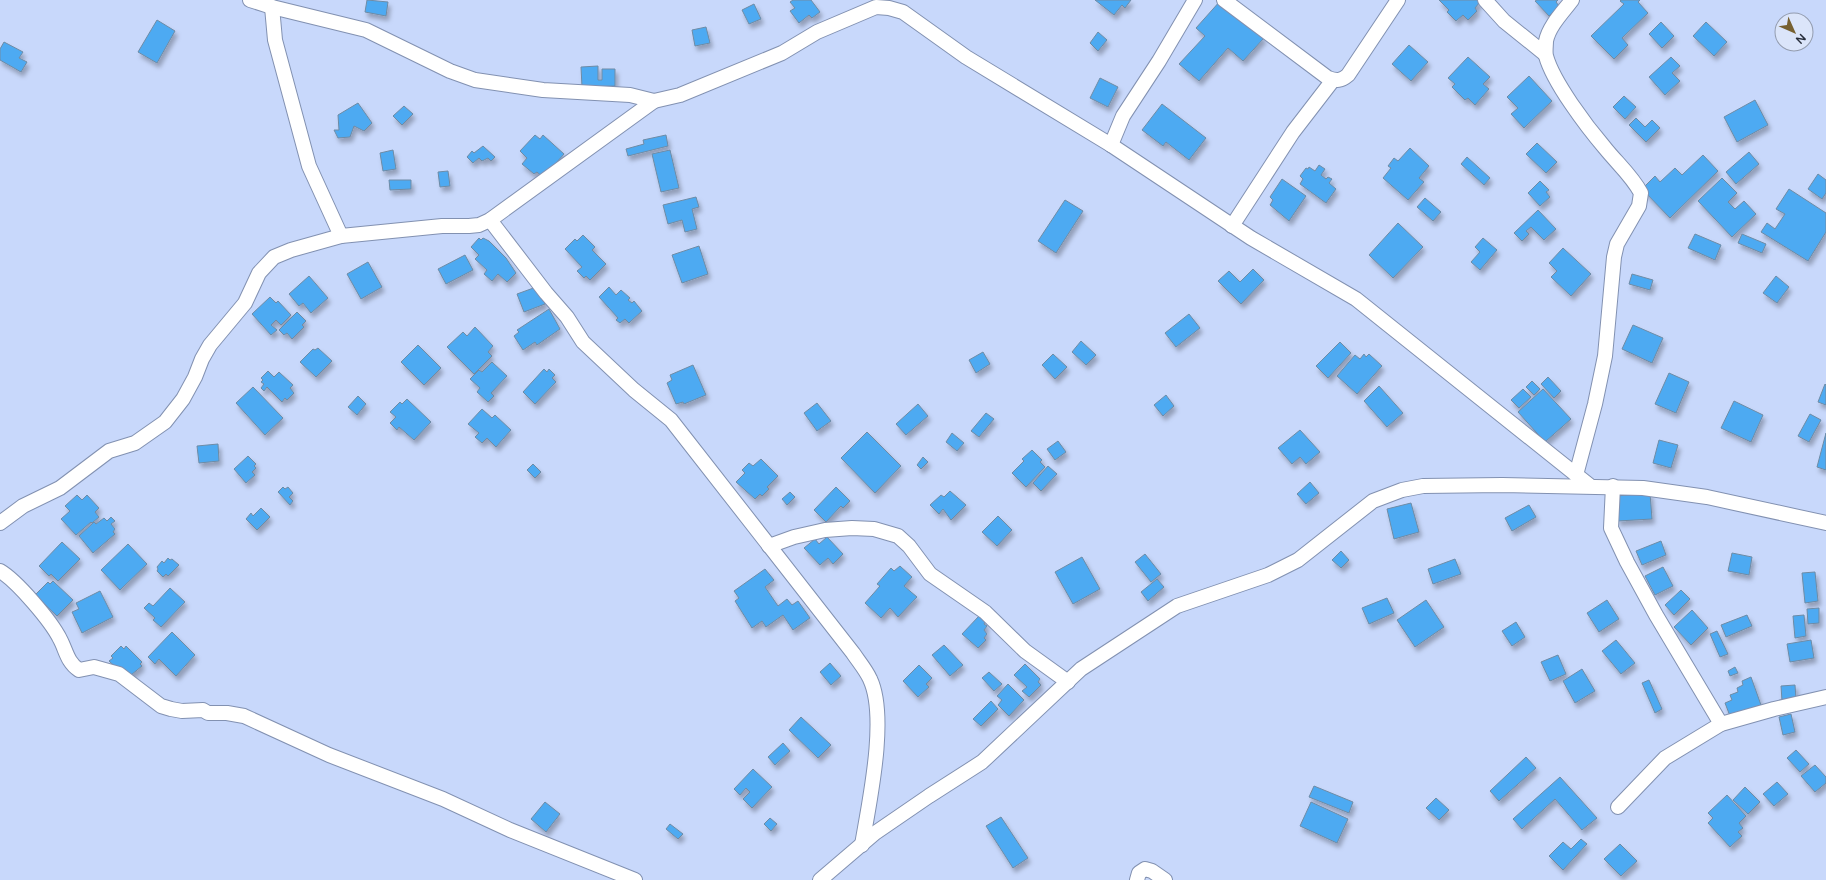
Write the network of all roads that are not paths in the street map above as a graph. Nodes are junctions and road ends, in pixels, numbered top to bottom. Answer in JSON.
{"nodes":[{"id":1,"x":1195,"y":0,"type":"edge"},
{"id":2,"x":1224,"y":0,"type":"edge"},
{"id":3,"x":1398,"y":0,"type":"edge"},
{"id":4,"x":1485,"y":0,"type":"edge"},
{"id":5,"x":1572,"y":0,"type":"edge"},
{"id":6,"x":261,"y":2,"type":"edge"},
{"id":7,"x":871,"y":3,"type":"edge"},
{"id":8,"x":1545,"y":54,"type":"junction"},
{"id":9,"x":1333,"y":80,"type":"junction"},
{"id":10,"x":654,"y":101,"type":"junction"},
{"id":11,"x":1111,"y":146,"type":"junction"},
{"id":12,"x":490,"y":220,"type":"junction"},
{"id":13,"x":1232,"y":226,"type":"junction"},
{"id":14,"x":340,"y":236,"type":"junction"},
{"id":15,"x":1576,"y":475,"type":"junction"},
{"id":16,"x":1589,"y":485,"type":"junction"},
{"id":17,"x":1614,"y":486,"type":"junction"},
{"id":18,"x":0,"y":523,"type":"edge"},
{"id":19,"x":1826,"y":523,"type":"edge"},
{"id":20,"x":769,"y":546,"type":"junction"},
{"id":21,"x":0,"y":571,"type":"edge"},
{"id":22,"x":1068,"y":682,"type":"junction"},
{"id":23,"x":1826,"y":697,"type":"edge"},
{"id":24,"x":1721,"y":724,"type":"junction"},
{"id":25,"x":1618,"y":807,"type":"dead end"},
{"id":26,"x":862,"y":845,"type":"junction"},
{"id":27,"x":635,"y":880,"type":"edge"},
{"id":28,"x":820,"y":880,"type":"edge"},
{"id":29,"x":1136,"y":880,"type":"edge"},
{"id":30,"x":1165,"y":880,"type":"edge"}],
"edges":[{"from":1,"to":11,"type":"street"},
{"from":2,"to":9,"type":"street"},
{"from":3,"to":9,"type":"street"},
{"from":4,"to":8,"type":"street"},
{"from":5,"to":8,"type":"street"},
{"from":6,"to":10,"type":"street"},
{"from":6,"to":14,"type":"street"},
{"from":7,"to":10,"type":"street"},
{"from":7,"to":11,"type":"street"},
{"from":8,"to":15,"type":"street"},
{"from":9,"to":13,"type":"street"},
{"from":10,"to":12,"type":"street"},
{"from":11,"to":13,"type":"street"},
{"from":12,"to":14,"type":"street"},
{"from":12,"to":20,"type":"street"},
{"from":13,"to":15,"type":"street"},
{"from":14,"to":18,"type":"street"},
{"from":15,"to":16,"type":"street"},
{"from":16,"to":17,"type":"street"},
{"from":16,"to":22,"type":"street"},
{"from":17,"to":19,"type":"street"},
{"from":17,"to":24,"type":"street"},
{"from":20,"to":22,"type":"street"},
{"from":20,"to":26,"type":"street"},
{"from":21,"to":27,"type":"street"},
{"from":22,"to":26,"type":"street"},
{"from":23,"to":24,"type":"street"},
{"from":24,"to":25,"type":"street"},
{"from":26,"to":28,"type":"street"},
{"from":29,"to":30,"type":"street"}]}
